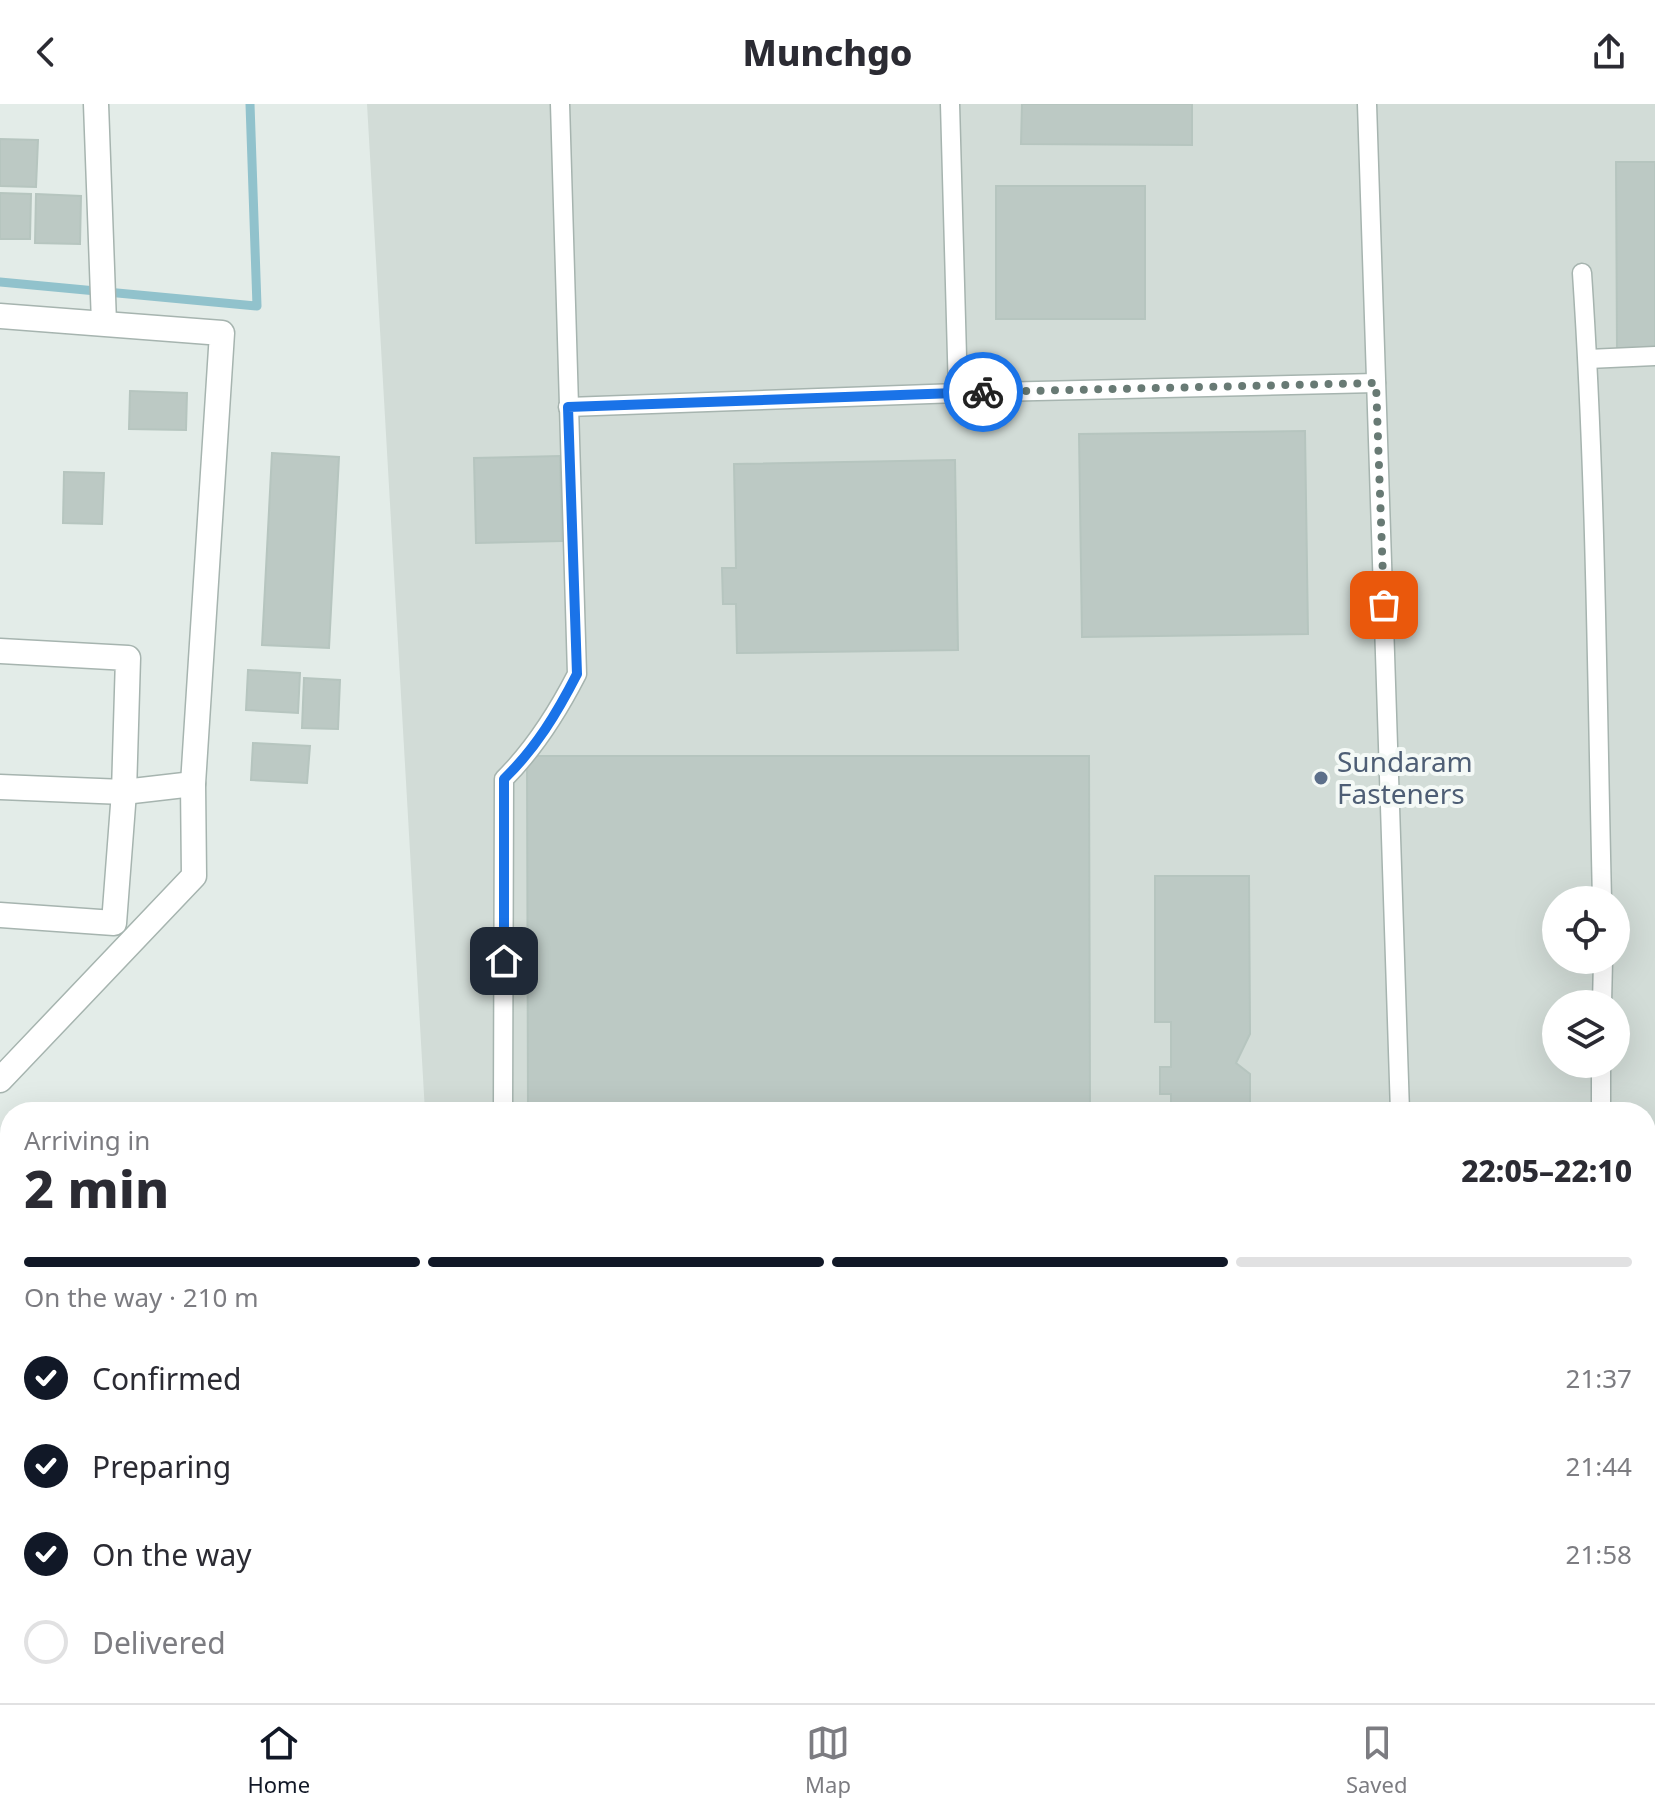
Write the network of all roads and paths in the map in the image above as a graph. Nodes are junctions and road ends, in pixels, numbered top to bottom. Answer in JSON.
{"nodes":[{"id":1,"x":96,"y":104,"type":"edge"},
{"id":2,"x":560,"y":104,"type":"edge"},
{"id":3,"x":950,"y":104,"type":"edge"},
{"id":4,"x":1367,"y":104,"type":"edge"},
{"id":5,"x":1582,"y":273,"type":"dead end"},
{"id":6,"x":0,"y":316,"type":"edge"},
{"id":7,"x":104,"y":323,"type":"junction"},
{"id":8,"x":1655,"y":356,"type":"edge"},
{"id":9,"x":1588,"y":359,"type":"junction"},
{"id":10,"x":1376,"y":383,"type":"junction"},
{"id":11,"x":958,"y":393,"type":"junction"},
{"id":12,"x":568,"y":407,"type":"junction"},
{"id":13,"x":0,"y":651,"type":"edge"},
{"id":14,"x":193,"y":784,"type":"junction"},
{"id":15,"x":0,"y":787,"type":"edge"},
{"id":16,"x":124,"y":792,"type":"junction"},
{"id":17,"x":1602,"y":886,"type":"edge"},
{"id":18,"x":0,"y":915,"type":"edge"},
{"id":19,"x":1601,"y":1078,"type":"edge"},
{"id":20,"x":0,"y":1080,"type":"edge"},
{"id":21,"x":503,"y":1102,"type":"edge"},
{"id":22,"x":1400,"y":1102,"type":"edge"},
{"id":23,"x":1601,"y":1102,"type":"edge"}],
"edges":[{"from":1,"to":7,"type":"street"},
{"from":2,"to":12,"type":"lane"},
{"from":3,"to":11,"type":"lane"},
{"from":4,"to":10,"type":"lane"},
{"from":5,"to":9,"type":"lane"},
{"from":6,"to":7,"type":"street"},
{"from":7,"to":14,"type":"street"},
{"from":8,"to":9,"type":"lane"},
{"from":9,"to":17,"type":"lane"},
{"from":10,"to":11,"type":"lane"},
{"from":10,"to":22,"type":"lane"},
{"from":11,"to":12,"type":"lane"},
{"from":12,"to":21,"type":"lane"},
{"from":13,"to":16,"type":"street"},
{"from":14,"to":16,"type":"street"},
{"from":14,"to":20,"type":"street"},
{"from":15,"to":16,"type":"street"},
{"from":16,"to":18,"type":"street"},
{"from":19,"to":23,"type":"lane"}]}
